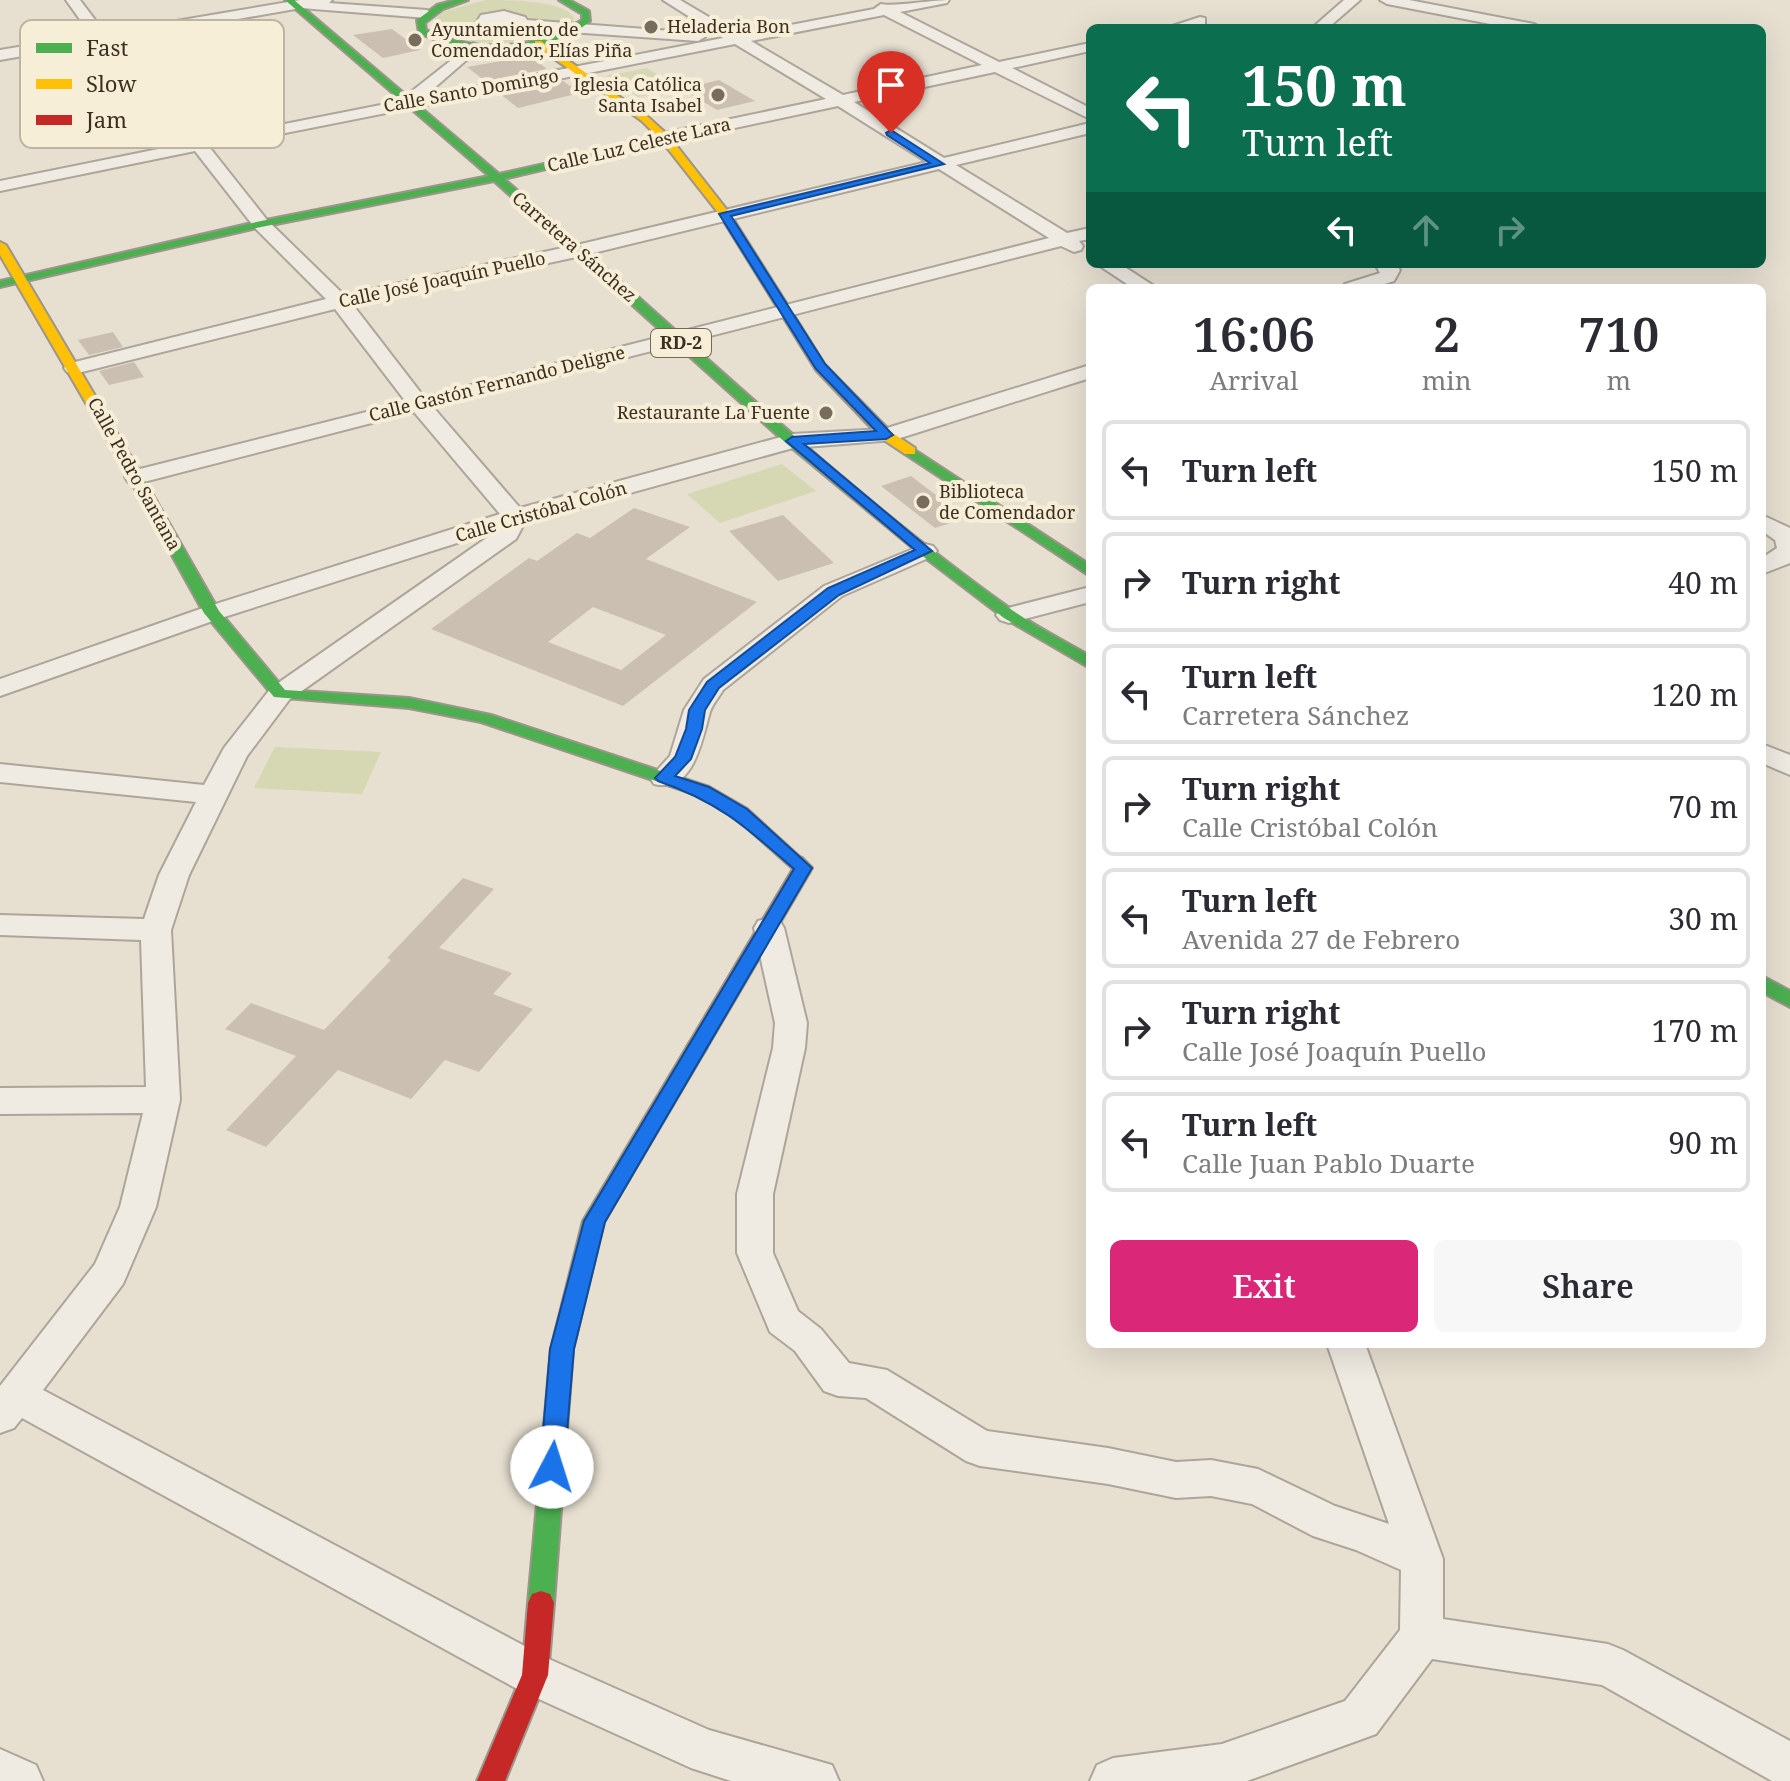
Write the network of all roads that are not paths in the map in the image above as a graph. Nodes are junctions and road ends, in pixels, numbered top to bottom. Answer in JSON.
{"nodes":[{"id":1,"x":73,"y":0,"type":"edge"},
{"id":2,"x":325,"y":0,"type":"edge"},
{"id":3,"x":459,"y":0,"type":"edge"},
{"id":4,"x":563,"y":0,"type":"edge"},
{"id":5,"x":670,"y":0,"type":"edge"},
{"id":6,"x":866,"y":0,"type":"edge"},
{"id":7,"x":942,"y":0,"type":"edge"},
{"id":8,"x":1353,"y":0,"type":"edge"},
{"id":9,"x":1387,"y":0,"type":"edge"},
{"id":10,"x":293,"y":3,"type":"edge"},
{"id":11,"x":888,"y":11,"type":"junction"},
{"id":12,"x":427,"y":14,"type":"junction"},
{"id":13,"x":516,"y":16,"type":"dead end"},
{"id":14,"x":88,"y":20,"type":"edge"},
{"id":15,"x":200,"y":20,"type":"edge"},
{"id":16,"x":1200,"y":21,"type":"dead end"},
{"id":17,"x":1188,"y":24,"type":"edge"},
{"id":18,"x":1324,"y":24,"type":"edge"},
{"id":19,"x":1513,"y":24,"type":"edge"},
{"id":20,"x":578,"y":30,"type":"junction"},
{"id":21,"x":735,"y":40,"type":"junction"},
{"id":22,"x":538,"y":43,"type":"junction"},
{"id":23,"x":473,"y":47,"type":"junction"},
{"id":24,"x":1086,"y":48,"type":"edge"},
{"id":25,"x":20,"y":52,"type":"edge"},
{"id":26,"x":0,"y":55,"type":"edge"},
{"id":27,"x":1000,"y":68,"type":"junction"},
{"id":28,"x":580,"y":72,"type":"junction"},
{"id":29,"x":408,"y":102,"type":"junction"},
{"id":30,"x":843,"y":102,"type":"junction"},
{"id":31,"x":1086,"y":112,"type":"edge"},
{"id":32,"x":284,"y":128,"type":"edge"},
{"id":33,"x":1086,"y":129,"type":"edge"},
{"id":34,"x":665,"y":138,"type":"junction"},
{"id":35,"x":184,"y":148,"type":"edge"},
{"id":36,"x":201,"y":148,"type":"edge"},
{"id":37,"x":939,"y":164,"type":"junction"},
{"id":38,"x":495,"y":178,"type":"junction"},
{"id":39,"x":0,"y":186,"type":"edge"},
{"id":40,"x":725,"y":214,"type":"junction"},
{"id":41,"x":261,"y":224,"type":"junction"},
{"id":42,"x":1086,"y":234,"type":"edge"},
{"id":43,"x":1064,"y":240,"type":"junction"},
{"id":44,"x":0,"y":245,"type":"edge"},
{"id":45,"x":581,"y":250,"type":"junction"},
{"id":46,"x":1086,"y":253,"type":"edge"},
{"id":47,"x":1113,"y":268,"type":"edge"},
{"id":48,"x":1388,"y":268,"type":"edge"},
{"id":49,"x":21,"y":280,"type":"junction"},
{"id":50,"x":0,"y":284,"type":"edge"},
{"id":51,"x":1140,"y":284,"type":"edge"},
{"id":52,"x":1365,"y":284,"type":"edge"},
{"id":53,"x":340,"y":302,"type":"junction"},
{"id":54,"x":786,"y":313,"type":"junction"},
{"id":55,"x":676,"y":338,"type":"junction"},
{"id":56,"x":74,"y":368,"type":"junction"},
{"id":57,"x":1086,"y":372,"type":"edge"},
{"id":58,"x":418,"y":403,"type":"junction"},
{"id":59,"x":886,"y":435,"type":"junction"},
{"id":60,"x":792,"y":441,"type":"junction"},
{"id":61,"x":136,"y":477,"type":"junction"},
{"id":62,"x":515,"y":517,"type":"junction"},
{"id":63,"x":1766,"y":524,"type":"edge"},
{"id":64,"x":925,"y":551,"type":"junction"},
{"id":65,"x":1766,"y":565,"type":"edge"},
{"id":66,"x":1086,"y":569,"type":"edge"},
{"id":67,"x":1086,"y":595,"type":"edge"},
{"id":68,"x":212,"y":613,"type":"junction"},
{"id":69,"x":1009,"y":615,"type":"junction"},
{"id":70,"x":1086,"y":661,"type":"edge"},
{"id":71,"x":0,"y":688,"type":"edge"},
{"id":72,"x":280,"y":694,"type":"junction"},
{"id":73,"x":1766,"y":754,"type":"edge"},
{"id":74,"x":1790,"y":766,"type":"edge"},
{"id":75,"x":0,"y":773,"type":"edge"},
{"id":76,"x":664,"y":778,"type":"junction"},
{"id":77,"x":212,"y":795,"type":"junction"},
{"id":78,"x":0,"y":925,"type":"edge"},
{"id":79,"x":769,"y":928,"type":"junction"},
{"id":80,"x":156,"y":930,"type":"junction"},
{"id":81,"x":1766,"y":985,"type":"edge"},
{"id":82,"x":1790,"y":1000,"type":"edge"},
{"id":83,"x":163,"y":1100,"type":"junction"},
{"id":84,"x":0,"y":1101,"type":"edge"},
{"id":85,"x":1347,"y":1348,"type":"edge"},
{"id":86,"x":8,"y":1406,"type":"edge"},
{"id":87,"x":1422,"y":1559,"type":"junction"},
{"id":88,"x":1422,"y":1637,"type":"junction"},
{"id":89,"x":535,"y":1675,"type":"junction"},
{"id":90,"x":1790,"y":1766,"type":"edge"},
{"id":91,"x":0,"y":1772,"type":"edge"},
{"id":92,"x":1223,"y":1774,"type":"edge"},
{"id":93,"x":20,"y":1781,"type":"edge"},
{"id":94,"x":491,"y":1781,"type":"edge"},
{"id":95,"x":816,"y":1781,"type":"edge"},
{"id":96,"x":1113,"y":1781,"type":"edge"}],
"edges":[{"from":1,"to":14,"type":"street"},
{"from":2,"to":10,"type":"street"},
{"from":3,"to":12,"type":"street"},
{"from":4,"to":20,"type":"street"},
{"from":5,"to":21,"type":"street"},
{"from":6,"to":11,"type":"street"},
{"from":7,"to":11,"type":"street","name":"Calle Santo Domingo"},
{"from":8,"to":18,"type":"street"},
{"from":9,"to":19,"type":"street"},
{"from":10,"to":12,"type":"street"},
{"from":10,"to":15,"type":"street"},
{"from":10,"to":29,"type":"street","name":"Carretera Sánchez","number":"RD-2"},
{"from":11,"to":21,"type":"street","name":"Calle Santo Domingo"},
{"from":11,"to":27,"type":"street"},
{"from":12,"to":23,"type":"street"},
{"from":13,"to":20,"type":"street"},
{"from":16,"to":17,"type":"street"},
{"from":20,"to":21,"type":"street"},
{"from":20,"to":22,"type":"street"},
{"from":21,"to":28,"type":"street","name":"Calle Santo Domingo"},
{"from":21,"to":30,"type":"street"},
{"from":22,"to":23,"type":"street"},
{"from":22,"to":28,"type":"street"},
{"from":23,"to":29,"type":"street"},
{"from":24,"to":27,"type":"street","name":"Calle Luz Celeste Lara"},
{"from":25,"to":26,"type":"street"},
{"from":27,"to":30,"type":"street","name":"Calle Luz Celeste Lara"},
{"from":27,"to":31,"type":"street"},
{"from":28,"to":29,"type":"street","name":"Calle Santo Domingo"},
{"from":28,"to":34,"type":"street"},
{"from":29,"to":32,"type":"street","name":"Calle Santo Domingo"},
{"from":29,"to":38,"type":"street","name":"Carretera Sánchez","number":"RD-2"},
{"from":30,"to":34,"type":"street","name":"Calle Luz Celeste Lara"},
{"from":30,"to":37,"type":"street"},
{"from":33,"to":37,"type":"street","name":"Calle José Joaquín Puello"},
{"from":34,"to":38,"type":"street","name":"Calle Luz Celeste Lara"},
{"from":34,"to":40,"type":"street"},
{"from":35,"to":39,"type":"street","name":"Calle Santo Domingo"},
{"from":36,"to":41,"type":"street"},
{"from":37,"to":40,"type":"street","name":"Calle José Joaquín Puello"},
{"from":37,"to":43,"type":"street"},
{"from":38,"to":41,"type":"street","name":"Calle Luz Celeste Lara"},
{"from":38,"to":45,"type":"street","name":"Carretera Sánchez","number":"RD-2"},
{"from":40,"to":45,"type":"street","name":"Calle José Joaquín Puello"},
{"from":40,"to":54,"type":"street"},
{"from":41,"to":49,"type":"street","name":"Calle Luz Celeste Lara"},
{"from":41,"to":53,"type":"street"},
{"from":42,"to":43,"type":"street","name":"Calle Gastón Fernando Deligne"},
{"from":43,"to":46,"type":"street"},
{"from":43,"to":54,"type":"street","name":"Calle Gastón Fernando Deligne"},
{"from":44,"to":49,"type":"street","name":"Calle Pedro Santana"},
{"from":45,"to":53,"type":"street","name":"Calle José Joaquín Puello"},
{"from":45,"to":55,"type":"street","name":"Carretera Sánchez","number":"RD-2"},
{"from":47,"to":51,"type":"street"},
{"from":48,"to":52,"type":"street"},
{"from":49,"to":50,"type":"street","name":"Calle Luz Celeste Lara"},
{"from":49,"to":56,"type":"street","name":"Calle Pedro Santana"},
{"from":53,"to":56,"type":"street","name":"Calle José Joaquín Puello"},
{"from":53,"to":58,"type":"street"},
{"from":54,"to":55,"type":"street","name":"Calle Gastón Fernando Deligne"},
{"from":54,"to":59,"type":"street"},
{"from":55,"to":58,"type":"street","name":"Calle Gastón Fernando Deligne"},
{"from":55,"to":60,"type":"street","name":"Carretera Sánchez","number":"RD-2"},
{"from":56,"to":61,"type":"street","name":"Calle Pedro Santana"},
{"from":57,"to":59,"type":"street","name":"Calle Cristóbal Colón"},
{"from":58,"to":61,"type":"street","name":"Calle Gastón Fernando Deligne"},
{"from":58,"to":62,"type":"street"},
{"from":59,"to":60,"type":"street","name":"Calle Cristóbal Colón"},
{"from":59,"to":66,"type":"street"},
{"from":60,"to":62,"type":"street","name":"Calle Cristóbal Colón"},
{"from":60,"to":64,"type":"street","name":"Carretera Sánchez","number":"RD-2"},
{"from":61,"to":68,"type":"street","name":"Calle Pedro Santana"},
{"from":62,"to":68,"type":"street","name":"Calle Cristóbal Colón"},
{"from":62,"to":72,"type":"street"},
{"from":63,"to":65,"type":"street"},
{"from":64,"to":69,"type":"street","name":"Carretera Sánchez","number":"RD-2"},
{"from":64,"to":76,"type":"street"},
{"from":67,"to":69,"type":"street"},
{"from":68,"to":71,"type":"street","name":"Calle Cristóbal Colón"},
{"from":68,"to":72,"type":"street","name":"Calle Pedro Santana"},
{"from":69,"to":70,"type":"street","name":"Carretera Sánchez","number":"RD-2"},
{"from":72,"to":76,"type":"street"},
{"from":72,"to":77,"type":"street"},
{"from":73,"to":74,"type":"street"},
{"from":75,"to":77,"type":"street"},
{"from":76,"to":79,"type":"street"},
{"from":77,"to":80,"type":"street"},
{"from":78,"to":80,"type":"street"},
{"from":79,"to":87,"type":"street"},
{"from":79,"to":89,"type":"street"},
{"from":80,"to":83,"type":"street"},
{"from":81,"to":82,"type":"street"},
{"from":83,"to":84,"type":"street"},
{"from":83,"to":86,"type":"street"},
{"from":85,"to":87,"type":"street"},
{"from":86,"to":89,"type":"street"},
{"from":87,"to":88,"type":"street"},
{"from":88,"to":90,"type":"street"},
{"from":88,"to":92,"type":"street"},
{"from":89,"to":94,"type":"street"},
{"from":89,"to":95,"type":"street"},
{"from":91,"to":93,"type":"street"},
{"from":92,"to":96,"type":"street"}]}
